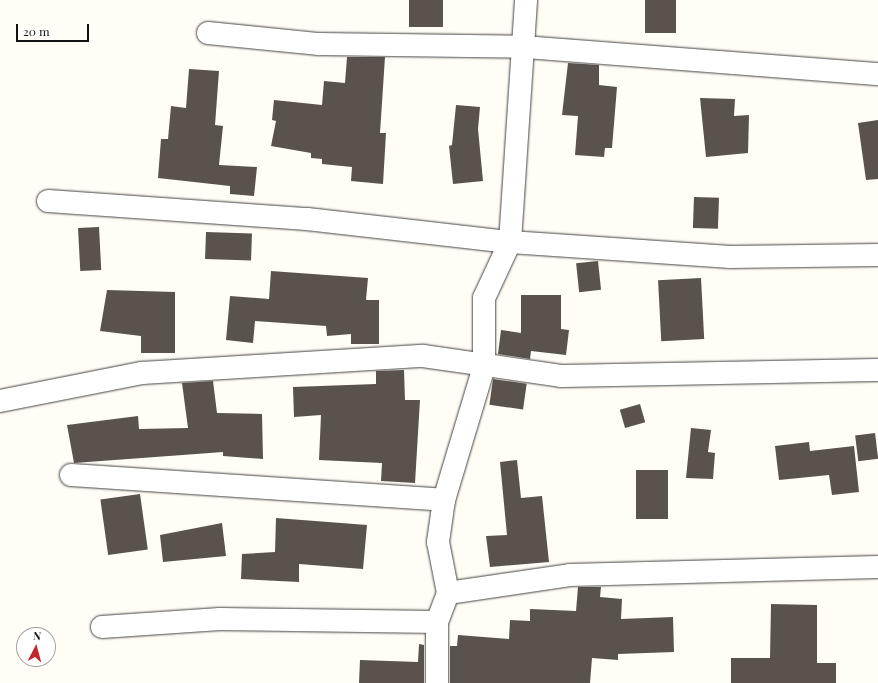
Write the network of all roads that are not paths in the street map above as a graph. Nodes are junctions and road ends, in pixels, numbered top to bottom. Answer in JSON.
{"nodes":[{"id":1,"x":526,"y":0,"type":"edge"},
{"id":2,"x":208,"y":33,"type":"dead end"},
{"id":3,"x":524,"y":47,"type":"junction"},
{"id":4,"x":878,"y":74,"type":"edge"},
{"id":5,"x":48,"y":201,"type":"dead end"},
{"id":6,"x":510,"y":242,"type":"junction"},
{"id":7,"x":878,"y":255,"type":"edge"},
{"id":8,"x":484,"y":367,"type":"junction"},
{"id":9,"x":878,"y":370,"type":"edge"},
{"id":10,"x":0,"y":401,"type":"edge"},
{"id":11,"x":71,"y":475,"type":"dead end"},
{"id":12,"x":444,"y":500,"type":"junction"},
{"id":13,"x":878,"y":567,"type":"edge"},
{"id":14,"x":448,"y":593,"type":"junction"},
{"id":15,"x":437,"y":622,"type":"junction"},
{"id":16,"x":102,"y":627,"type":"dead end"},
{"id":17,"x":437,"y":683,"type":"edge"}],
"edges":[{"from":1,"to":3,"type":"street"},
{"from":2,"to":3,"type":"street"},
{"from":3,"to":4,"type":"street"},
{"from":3,"to":6,"type":"street"},
{"from":5,"to":6,"type":"street"},
{"from":6,"to":7,"type":"street"},
{"from":6,"to":8,"type":"street"},
{"from":8,"to":9,"type":"street"},
{"from":8,"to":10,"type":"street"},
{"from":8,"to":12,"type":"street"},
{"from":11,"to":12,"type":"street"},
{"from":12,"to":14,"type":"street"},
{"from":13,"to":14,"type":"street"},
{"from":14,"to":15,"type":"street"},
{"from":15,"to":16,"type":"street"},
{"from":15,"to":17,"type":"street"}]}
